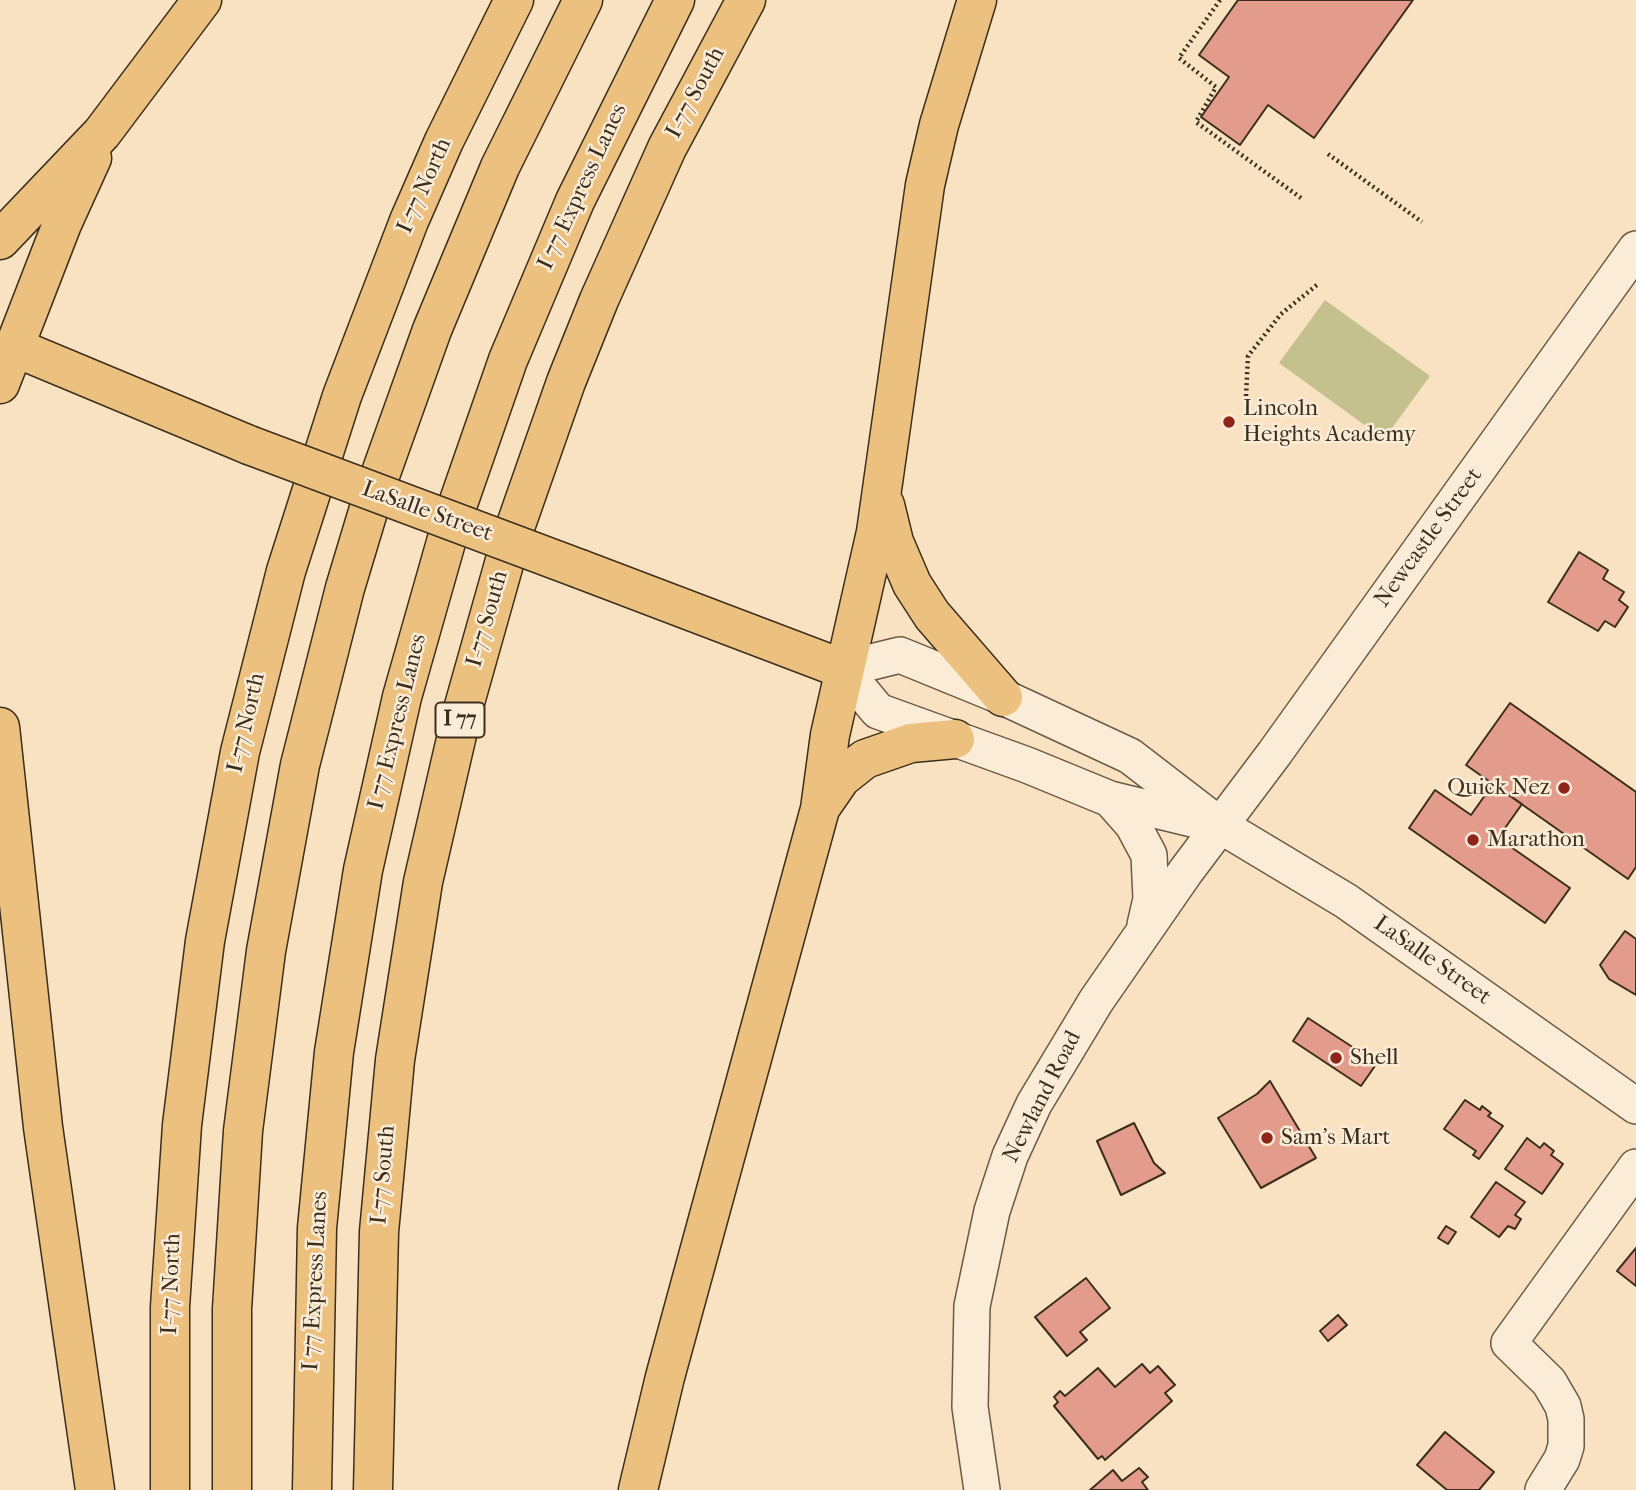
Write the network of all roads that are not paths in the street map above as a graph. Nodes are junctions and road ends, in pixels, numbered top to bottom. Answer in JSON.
{"nodes":[{"id":1,"x":202,"y":0,"type":"edge"},
{"id":2,"x":514,"y":0,"type":"edge"},
{"id":3,"x":583,"y":0,"type":"edge"},
{"id":4,"x":676,"y":0,"type":"edge"},
{"id":5,"x":746,"y":0,"type":"edge"},
{"id":6,"x":977,"y":0,"type":"edge"},
{"id":7,"x":102,"y":133,"type":"junction"},
{"id":8,"x":0,"y":240,"type":"edge"},
{"id":9,"x":1636,"y":249,"type":"edge"},
{"id":10,"x":5,"y":339,"type":"edge"},
{"id":11,"x":0,"y":384,"type":"edge"},
{"id":12,"x":882,"y":495,"type":"junction"},
{"id":13,"x":844,"y":669,"type":"junction"},
{"id":14,"x":1003,"y":696,"type":"junction"},
{"id":15,"x":0,"y":727,"type":"edge"},
{"id":16,"x":955,"y":739,"type":"junction"},
{"id":17,"x":1110,"y":799,"type":"junction"},
{"id":18,"x":820,"y":809,"type":"junction"},
{"id":19,"x":1220,"y":826,"type":"junction"},
{"id":20,"x":1143,"y":934,"type":"junction"},
{"id":21,"x":1636,"y":1106,"type":"edge"},
{"id":22,"x":1636,"y":1167,"type":"edge"},
{"id":23,"x":95,"y":1490,"type":"edge"},
{"id":24,"x":170,"y":1490,"type":"edge"},
{"id":25,"x":232,"y":1490,"type":"edge"},
{"id":26,"x":312,"y":1490,"type":"edge"},
{"id":27,"x":373,"y":1490,"type":"edge"},
{"id":28,"x":638,"y":1490,"type":"edge"},
{"id":29,"x":982,"y":1490,"type":"edge"},
{"id":30,"x":1543,"y":1490,"type":"edge"}],
"edges":[{"from":1,"to":7,"type":"main road"},
{"from":2,"to":24,"type":"main road","name":"I-77 North"},
{"from":3,"to":25,"type":"main road"},
{"from":4,"to":26,"type":"main road","name":"I 77 Express Lanes","number":"I 77"},
{"from":5,"to":27,"type":"main road","name":"I-77 South","number":"I 77"},
{"from":6,"to":12,"type":"main road"},
{"from":7,"to":8,"type":"main road"},
{"from":7,"to":10,"type":"main road"},
{"from":9,"to":19,"type":"street","name":"Newcastle Street"},
{"from":10,"to":11,"type":"main road"},
{"from":10,"to":13,"type":"main road","name":"LaSalle Street","bridge":true},
{"from":12,"to":13,"type":"main road"},
{"from":12,"to":14,"type":"main road"},
{"from":13,"to":14,"type":"street","name":"LaSalle Street"},
{"from":13,"to":16,"type":"street","name":"LaSalle Street"},
{"from":13,"to":18,"type":"main road"},
{"from":14,"to":19,"type":"street","name":"LaSalle Street"},
{"from":15,"to":23,"type":"main road"},
{"from":16,"to":17,"type":"street","name":"LaSalle Street"},
{"from":16,"to":18,"type":"main road"},
{"from":17,"to":19,"type":"street","name":"LaSalle Street"},
{"from":17,"to":20,"type":"street"},
{"from":18,"to":28,"type":"main road"},
{"from":19,"to":20,"type":"street","name":"Newland Road"},
{"from":19,"to":21,"type":"street","name":"LaSalle Street"},
{"from":20,"to":29,"type":"street","name":"Newland Road"},
{"from":22,"to":30,"type":"street"}]}
